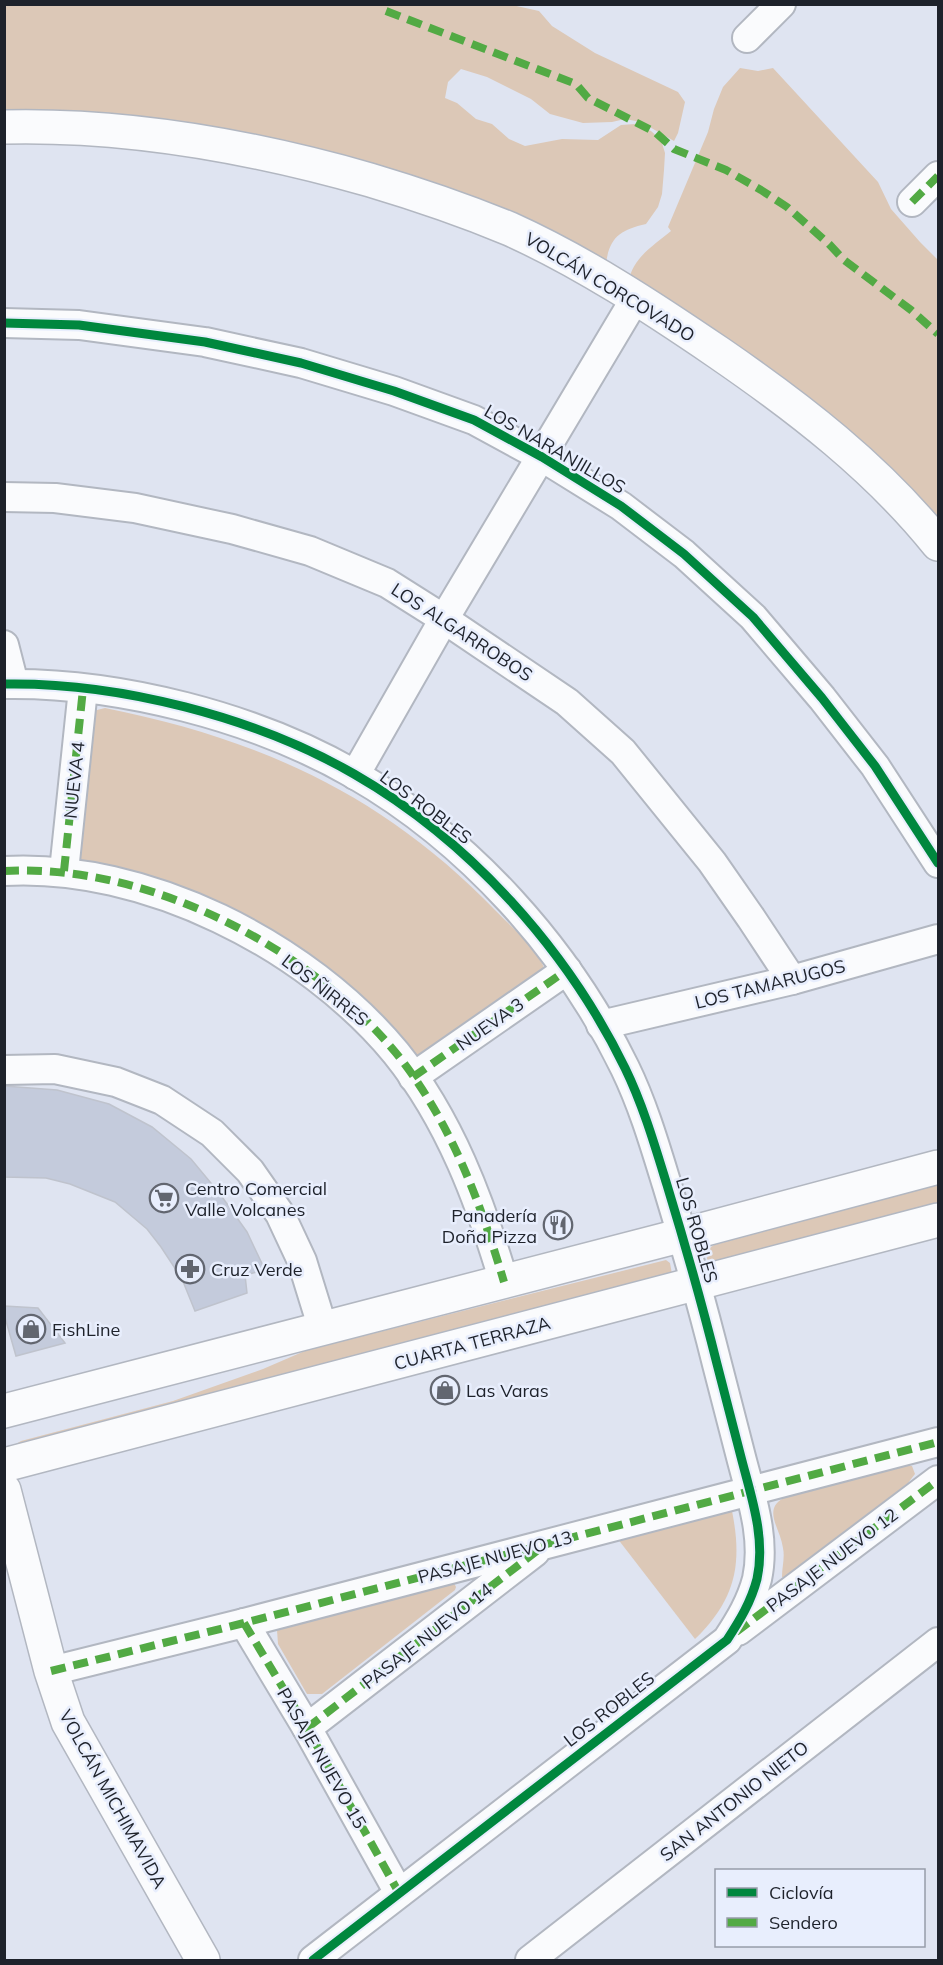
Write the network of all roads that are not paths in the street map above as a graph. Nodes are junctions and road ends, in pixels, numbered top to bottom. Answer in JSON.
{"nodes":[{"id":1,"x":782,"y":4,"type":"edge"},
{"id":2,"x":747,"y":38,"type":"dead end"},
{"id":3,"x":4,"y":127,"type":"edge"},
{"id":4,"x":939,"y":176,"type":"edge"},
{"id":5,"x":912,"y":202,"type":"dead end"},
{"id":6,"x":635,"y":299,"type":"junction"},
{"id":7,"x":4,"y":323,"type":"edge"},
{"id":8,"x":542,"y":457,"type":"junction"},
{"id":9,"x":4,"y":497,"type":"edge"},
{"id":10,"x":939,"y":544,"type":"edge"},
{"id":11,"x":444,"y":619,"type":"junction"},
{"id":12,"x":4,"y":645,"type":"edge"},
{"id":13,"x":9,"y":684,"type":"edge"},
{"id":14,"x":83,"y":689,"type":"junction"},
{"id":15,"x":355,"y":775,"type":"junction"},
{"id":16,"x":939,"y":863,"type":"edge"},
{"id":17,"x":4,"y":871,"type":"edge"},
{"id":18,"x":64,"y":871,"type":"junction"},
{"id":19,"x":939,"y":939,"type":"edge"},
{"id":20,"x":567,"y":970,"type":"junction"},
{"id":21,"x":792,"y":980,"type":"junction"},
{"id":22,"x":601,"y":1025,"type":"junction"},
{"id":23,"x":4,"y":1070,"type":"edge"},
{"id":24,"x":413,"y":1077,"type":"junction"},
{"id":25,"x":939,"y":1167,"type":"edge"},
{"id":26,"x":939,"y":1220,"type":"edge"},
{"id":27,"x":683,"y":1235,"type":"junction"},
{"id":28,"x":504,"y":1282,"type":"junction"},
{"id":29,"x":696,"y":1284,"type":"junction"},
{"id":30,"x":323,"y":1329,"type":"junction"},
{"id":31,"x":4,"y":1412,"type":"edge"},
{"id":32,"x":939,"y":1442,"type":"edge"},
{"id":33,"x":4,"y":1465,"type":"edge"},
{"id":34,"x":939,"y":1480,"type":"edge"},
{"id":35,"x":4,"y":1490,"type":"edge"},
{"id":36,"x":750,"y":1491,"type":"junction"},
{"id":37,"x":547,"y":1544,"type":"junction"},
{"id":38,"x":244,"y":1623,"type":"junction"},
{"id":39,"x":727,"y":1640,"type":"junction"},
{"id":40,"x":939,"y":1642,"type":"edge"},
{"id":41,"x":51,"y":1671,"type":"junction"},
{"id":42,"x":307,"y":1728,"type":"junction"},
{"id":43,"x":399,"y":1893,"type":"junction"},
{"id":44,"x":203,"y":1960,"type":"edge"},
{"id":45,"x":313,"y":1960,"type":"edge"},
{"id":46,"x":530,"y":1960,"type":"edge"}],
"edges":[{"from":1,"to":2,"type":"street"},
{"from":3,"to":6,"type":"main road","name":"VOLCÁN CORCOVADO"},
{"from":4,"to":5,"type":"street"},
{"from":6,"to":8,"type":"street"},
{"from":6,"to":10,"type":"main road","name":"VOLCÁN CORCOVADO"},
{"from":7,"to":8,"type":"street","name":"LOS NARANJILLOS"},
{"from":8,"to":11,"type":"street"},
{"from":8,"to":16,"type":"street","name":"LOS NARANJILLOS"},
{"from":9,"to":11,"type":"street","name":"LOS ALGARROBOS"},
{"from":11,"to":15,"type":"street"},
{"from":11,"to":21,"type":"street","name":"LOS ALGARROBOS"},
{"from":12,"to":13,"type":"street"},
{"from":13,"to":14,"type":"street","name":"LOS ROBLES"},
{"from":14,"to":15,"type":"street","name":"LOS ROBLES"},
{"from":14,"to":18,"type":"street","name":"NUEVA 4"},
{"from":15,"to":20,"type":"street","name":"LOS ROBLES"},
{"from":17,"to":18,"type":"street","name":"LOS ÑIRRES"},
{"from":18,"to":24,"type":"street","name":"LOS ÑIRRES"},
{"from":19,"to":21,"type":"street","name":"LOS TAMARUGOS"},
{"from":20,"to":22,"type":"street","name":"LOS ROBLES"},
{"from":20,"to":24,"type":"street","name":"NUEVA 3"},
{"from":21,"to":22,"type":"street","name":"LOS TAMARUGOS"},
{"from":22,"to":27,"type":"street","name":"LOS ROBLES"},
{"from":23,"to":30,"type":"street"},
{"from":24,"to":28,"type":"street","name":"LOS ÑIRRES"},
{"from":25,"to":27,"type":"main road"},
{"from":26,"to":29,"type":"main road","name":"CUARTA TERRAZA"},
{"from":27,"to":28,"type":"main road"},
{"from":27,"to":29,"type":"street","name":"LOS ROBLES"},
{"from":28,"to":30,"type":"main road"},
{"from":29,"to":33,"type":"main road","name":"CUARTA TERRAZA"},
{"from":29,"to":36,"type":"street","name":"LOS ROBLES"},
{"from":30,"to":31,"type":"main road"},
{"from":32,"to":36,"type":"street","name":"PASAJE NUEVO 13"},
{"from":34,"to":39,"type":"street","name":"PASAJE NUEVO 12"},
{"from":35,"to":41,"type":"main road","name":"VOLCÁN MICHIMAVIDA"},
{"from":36,"to":37,"type":"street","name":"PASAJE NUEVO 13"},
{"from":36,"to":39,"type":"street","name":"LOS ROBLES"},
{"from":37,"to":38,"type":"street","name":"PASAJE NUEVO 13"},
{"from":37,"to":42,"type":"street","name":"PASAJE NUEVO 14"},
{"from":38,"to":41,"type":"street","name":"PASAJE NUEVO 13"},
{"from":38,"to":42,"type":"street","name":"PASAJE NUEVO 15"},
{"from":39,"to":43,"type":"street","name":"LOS ROBLES"},
{"from":40,"to":46,"type":"street","name":"SAN ANTONIO NIETO"},
{"from":41,"to":44,"type":"main road","name":"VOLCÁN MICHIMAVIDA"},
{"from":42,"to":43,"type":"street","name":"PASAJE NUEVO 15"},
{"from":43,"to":45,"type":"street","name":"LOS ROBLES"}]}
